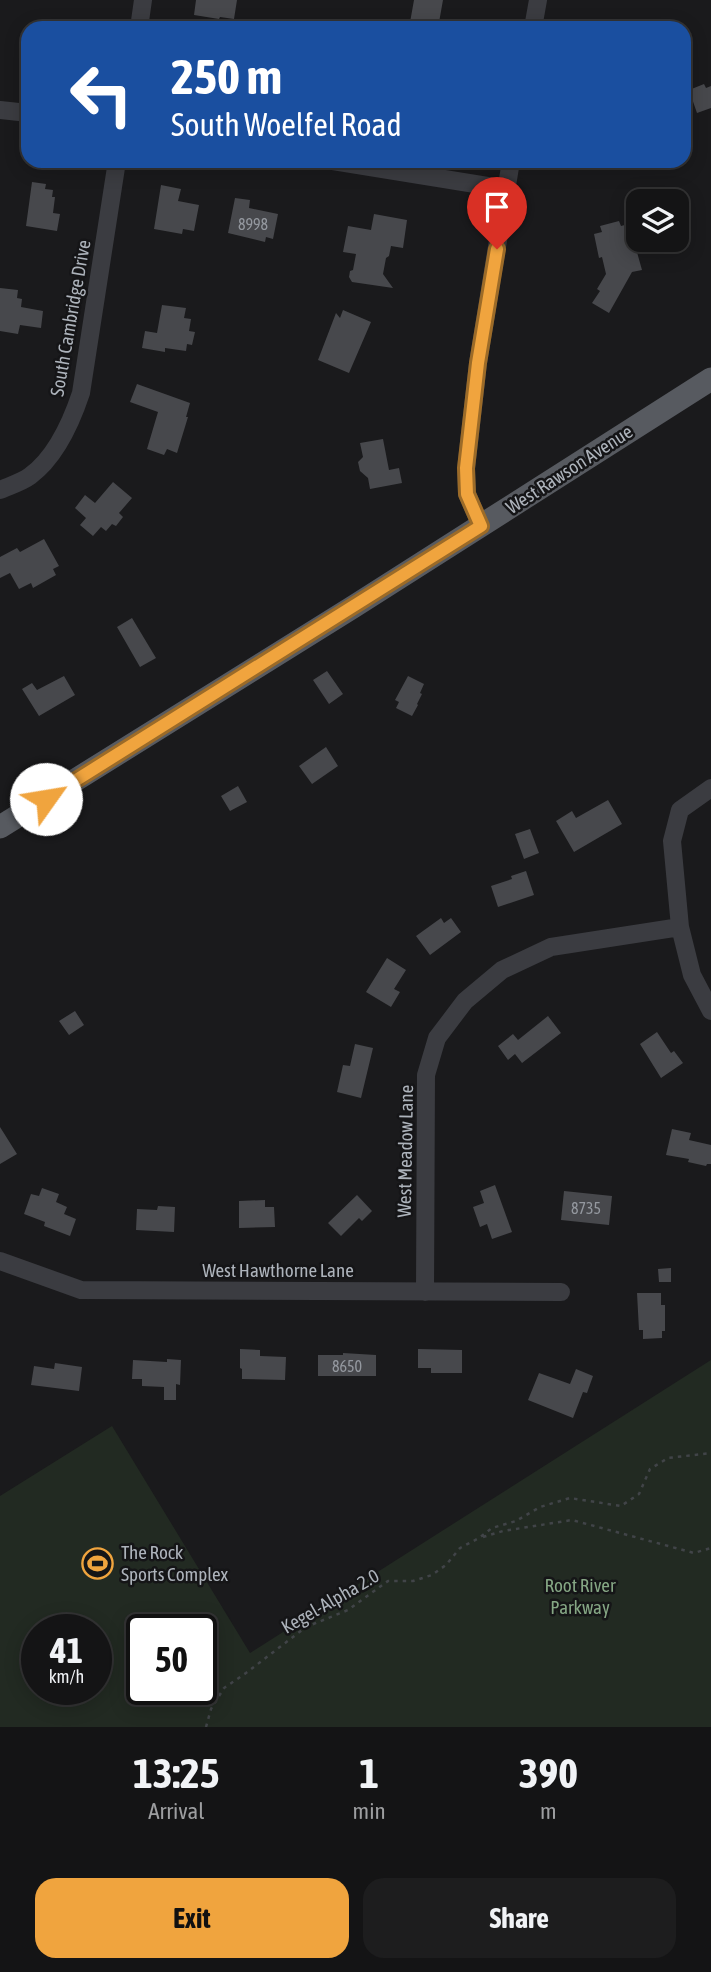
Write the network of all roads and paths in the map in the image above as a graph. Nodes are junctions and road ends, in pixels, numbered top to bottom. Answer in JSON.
{"nodes":[{"id":1,"x":143,"y":0,"type":"edge"},
{"id":2,"x":538,"y":0,"type":"edge"},
{"id":3,"x":140,"y":21,"type":"edge"},
{"id":4,"x":534,"y":21,"type":"edge"},
{"id":5,"x":0,"y":110,"type":"edge"},
{"id":6,"x":21,"y":112,"type":"edge"},
{"id":7,"x":116,"y":168,"type":"edge"},
{"id":8,"x":376,"y":168,"type":"edge"},
{"id":9,"x":510,"y":168,"type":"edge"},
{"id":10,"x":506,"y":189,"type":"junction"},
{"id":11,"x":711,"y":379,"type":"edge"},
{"id":12,"x":0,"y":490,"type":"edge"},
{"id":13,"x":481,"y":526,"type":"junction"},
{"id":14,"x":711,"y":788,"type":"edge"},
{"id":15,"x":0,"y":827,"type":"edge"},
{"id":16,"x":680,"y":927,"type":"junction"},
{"id":17,"x":711,"y":1011,"type":"edge"},
{"id":18,"x":0,"y":1261,"type":"edge"},
{"id":19,"x":425,"y":1292,"type":"junction"},
{"id":20,"x":561,"y":1293,"type":"dead end"},
{"id":21,"x":711,"y":1453,"type":"edge"},
{"id":22,"x":479,"y":1538,"type":"junction"},
{"id":23,"x":711,"y":1548,"type":"edge"},
{"id":24,"x":206,"y":1727,"type":"edge"}],
"edges":[{"from":1,"to":3,"type":"street"},
{"from":2,"to":4,"type":"street"},
{"from":5,"to":6,"type":"street"},
{"from":7,"to":12,"type":"street","name":"South Cambridge Drive"},
{"from":8,"to":10,"type":"street"},
{"from":9,"to":10,"type":"street"},
{"from":10,"to":13,"type":"street"},
{"from":11,"to":13,"type":"main road","name":"West Rawson Avenue"},
{"from":13,"to":15,"type":"main road","name":"West Rawson Avenue"},
{"from":14,"to":16,"type":"street"},
{"from":16,"to":17,"type":"street"},
{"from":16,"to":19,"type":"street","name":"West Meadow Lane"},
{"from":18,"to":19,"type":"street","name":"West Hawthorne Lane"},
{"from":19,"to":20,"type":"street","name":"West Hawthorne Lane"},
{"from":21,"to":22,"type":"path","name":"Kegel-Alpha 2.0"},
{"from":22,"to":23,"type":"path"},
{"from":22,"to":24,"type":"path","name":"Kegel-Alpha 2.0"}]}
